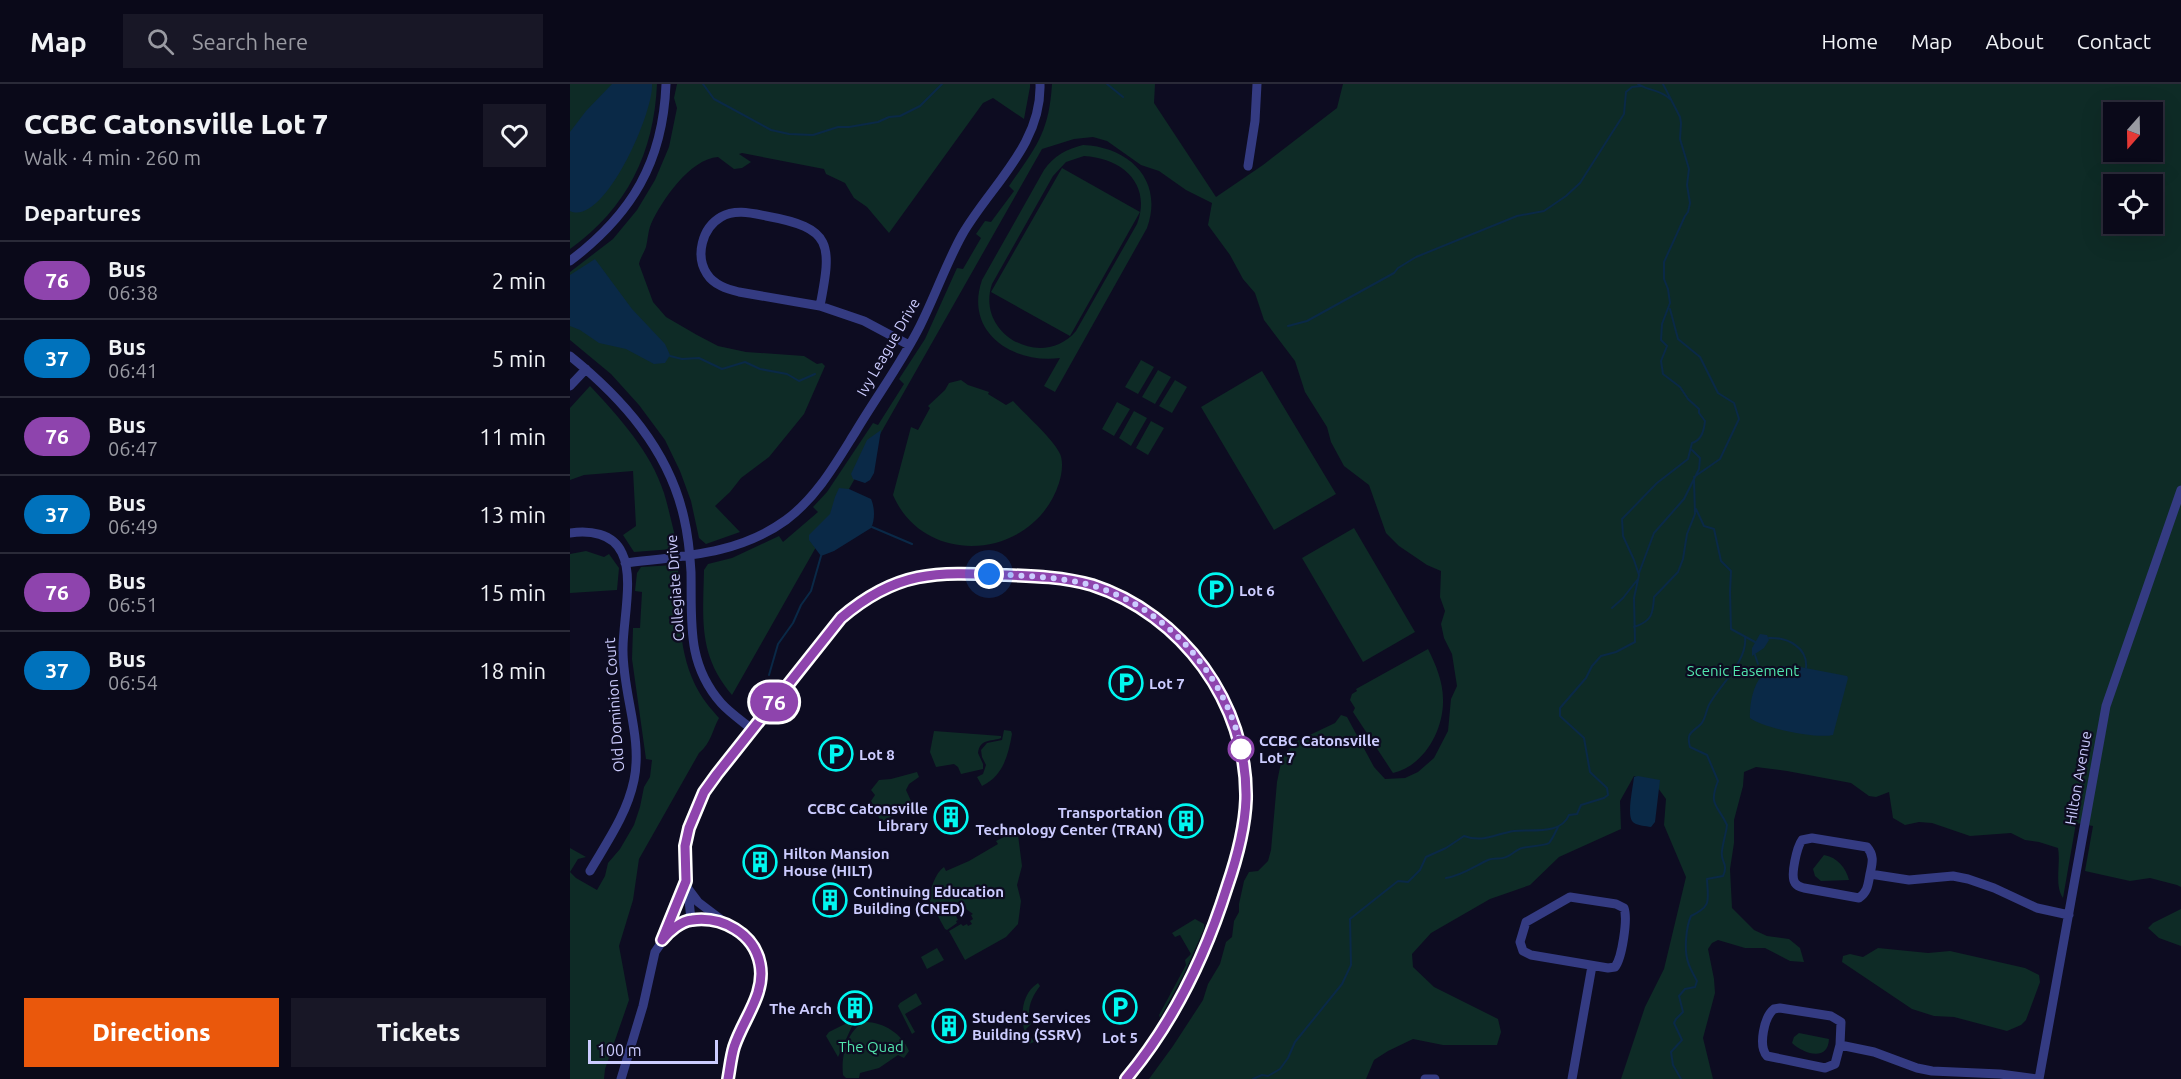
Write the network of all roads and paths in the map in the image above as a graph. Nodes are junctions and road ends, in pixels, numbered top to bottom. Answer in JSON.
{"nodes":[{"id":1,"x":666,"y":84,"type":"edge"},
{"id":2,"x":1040,"y":84,"type":"edge"},
{"id":3,"x":1257,"y":84,"type":"edge"},
{"id":4,"x":1248,"y":166,"type":"dead end"},
{"id":5,"x":570,"y":261,"type":"edge"},
{"id":6,"x":820,"y":306,"type":"junction"},
{"id":7,"x":909,"y":345,"type":"junction"},
{"id":8,"x":570,"y":356,"type":"edge"},
{"id":9,"x":586,"y":369,"type":"junction"},
{"id":10,"x":570,"y":386,"type":"edge"},
{"id":11,"x":2181,"y":490,"type":"edge"},
{"id":12,"x":570,"y":533,"type":"edge"},
{"id":13,"x":689,"y":555,"type":"junction"},
{"id":14,"x":625,"y":563,"type":"junction"},
{"id":15,"x":753,"y":730,"type":"junction"},
{"id":16,"x":590,"y":871,"type":"dead end"},
{"id":17,"x":1870,"y":874,"type":"junction"},
{"id":18,"x":687,"y":884,"type":"junction"},
{"id":19,"x":2069,"y":915,"type":"junction"},
{"id":20,"x":691,"y":920,"type":"junction"},
{"id":21,"x":729,"y":926,"type":"junction"},
{"id":22,"x":662,"y":940,"type":"junction"},
{"id":23,"x":1592,"y":966,"type":"junction"},
{"id":24,"x":1840,"y":1045,"type":"junction"},
{"id":25,"x":621,"y":1079,"type":"edge"},
{"id":26,"x":728,"y":1079,"type":"edge"},
{"id":27,"x":1126,"y":1079,"type":"edge"},
{"id":28,"x":1425,"y":1079,"type":"edge"},
{"id":29,"x":1435,"y":1079,"type":"edge"},
{"id":30,"x":1572,"y":1079,"type":"edge"},
{"id":31,"x":2038,"y":1079,"type":"edge"}],
"edges":[{"from":1,"to":5,"type":"street"},
{"from":2,"to":7,"type":"street","name":"Ivy League Drive"},
{"from":3,"to":4,"type":"street"},
{"from":6,"to":6,"type":"street"},
{"from":6,"to":7,"type":"street"},
{"from":7,"to":13,"type":"street","name":"Ivy League Drive"},
{"from":8,"to":9,"type":"street","name":"Collegiate Drive"},
{"from":9,"to":10,"type":"street"},
{"from":9,"to":13,"type":"street","name":"Collegiate Drive"},
{"from":11,"to":19,"type":"street","name":"Hilton Avenue"},
{"from":12,"to":14,"type":"street"},
{"from":13,"to":14,"type":"street"},
{"from":13,"to":15,"type":"street","name":"Collegiate Drive"},
{"from":14,"to":16,"type":"street","name":"Old Dominion Court"},
{"from":15,"to":18,"type":"street"},
{"from":15,"to":27,"type":"street"},
{"from":17,"to":17,"type":"street"},
{"from":17,"to":19,"type":"street"},
{"from":18,"to":20,"type":"street"},
{"from":18,"to":21,"type":"street"},
{"from":18,"to":22,"type":"street"},
{"from":19,"to":31,"type":"street","name":"Hilton Avenue"},
{"from":20,"to":21,"type":"street"},
{"from":20,"to":22,"type":"street"},
{"from":21,"to":26,"type":"street"},
{"from":22,"to":25,"type":"street"},
{"from":23,"to":23,"type":"street"},
{"from":23,"to":30,"type":"street"},
{"from":24,"to":24,"type":"street"},
{"from":24,"to":31,"type":"street"},
{"from":28,"to":29,"type":"street"}]}
